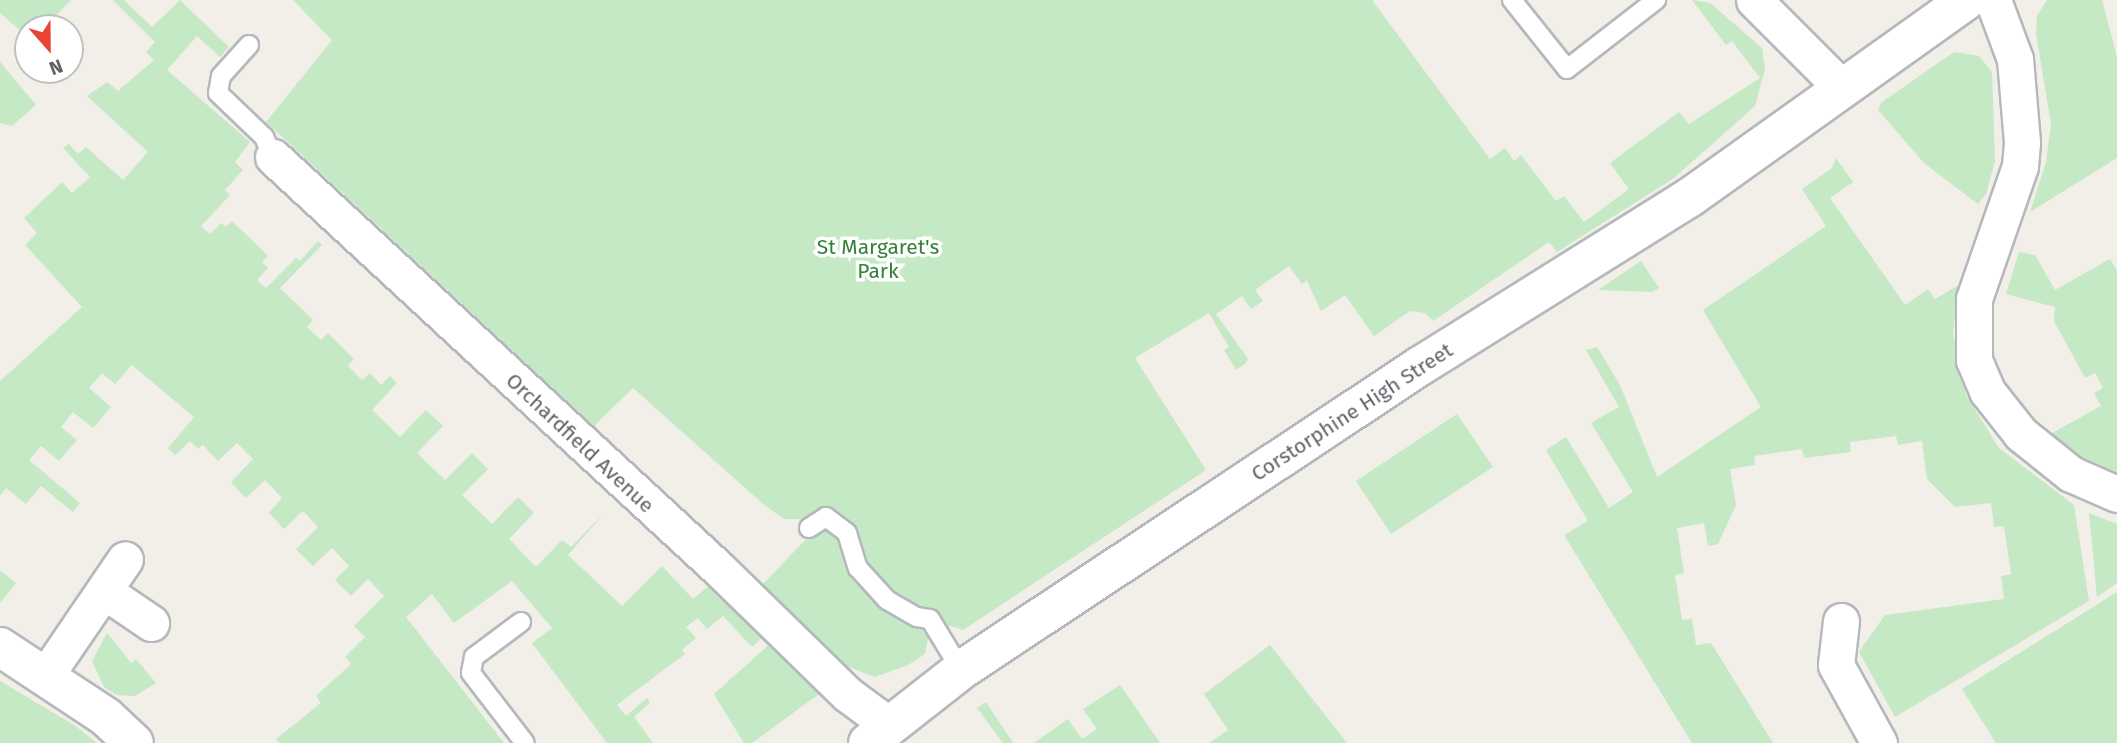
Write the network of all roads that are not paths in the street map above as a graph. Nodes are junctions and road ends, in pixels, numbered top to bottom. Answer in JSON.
{"nodes":[{"id":1,"x":1512,"y":0,"type":"edge"},
{"id":2,"x":1656,"y":0,"type":"edge"},
{"id":3,"x":1754,"y":0,"type":"edge"},
{"id":4,"x":1967,"y":0,"type":"edge"},
{"id":5,"x":1993,"y":0,"type":"edge"},
{"id":6,"x":249,"y":45,"type":"dead end"},
{"id":7,"x":1841,"y":87,"type":"junction"},
{"id":8,"x":273,"y":157,"type":"joint"},
{"id":9,"x":2117,"y":494,"type":"edge"},
{"id":10,"x":809,"y":528,"type":"dead end"},
{"id":11,"x":125,"y":559,"type":"dead end"},
{"id":12,"x":104,"y":591,"type":"junction"},
{"id":13,"x":1841,"y":621,"type":"dead end"},
{"id":14,"x":521,"y":622,"type":"dead end"},
{"id":15,"x":151,"y":623,"type":"dead end"},
{"id":16,"x":0,"y":647,"type":"edge"},
{"id":17,"x":961,"y":670,"type":"junction"},
{"id":18,"x":47,"y":675,"type":"junction"},
{"id":19,"x":879,"y":734,"type":"edge"},
{"id":20,"x":134,"y":743,"type":"edge"},
{"id":21,"x":524,"y":743,"type":"edge"},
{"id":22,"x":1878,"y":743,"type":"edge"}],
"edges":[{"from":1,"to":2,"type":"lane"},
{"from":3,"to":7,"type":"street"},
{"from":4,"to":7,"type":"street","name":"Corstorphine High Street"},
{"from":5,"to":9,"type":"street"},
{"from":6,"to":8,"type":"lane"},
{"from":7,"to":17,"type":"street","name":"Corstorphine High Street"},
{"from":8,"to":19,"type":"street","name":"Orchardfield Avenue"},
{"from":10,"to":17,"type":"lane"},
{"from":11,"to":12,"type":"street"},
{"from":12,"to":15,"type":"street"},
{"from":12,"to":18,"type":"street"},
{"from":13,"to":22,"type":"street"},
{"from":14,"to":21,"type":"lane"},
{"from":16,"to":18,"type":"street"},
{"from":17,"to":19,"type":"street","name":"Corstorphine High Street"},
{"from":18,"to":20,"type":"street"}]}
